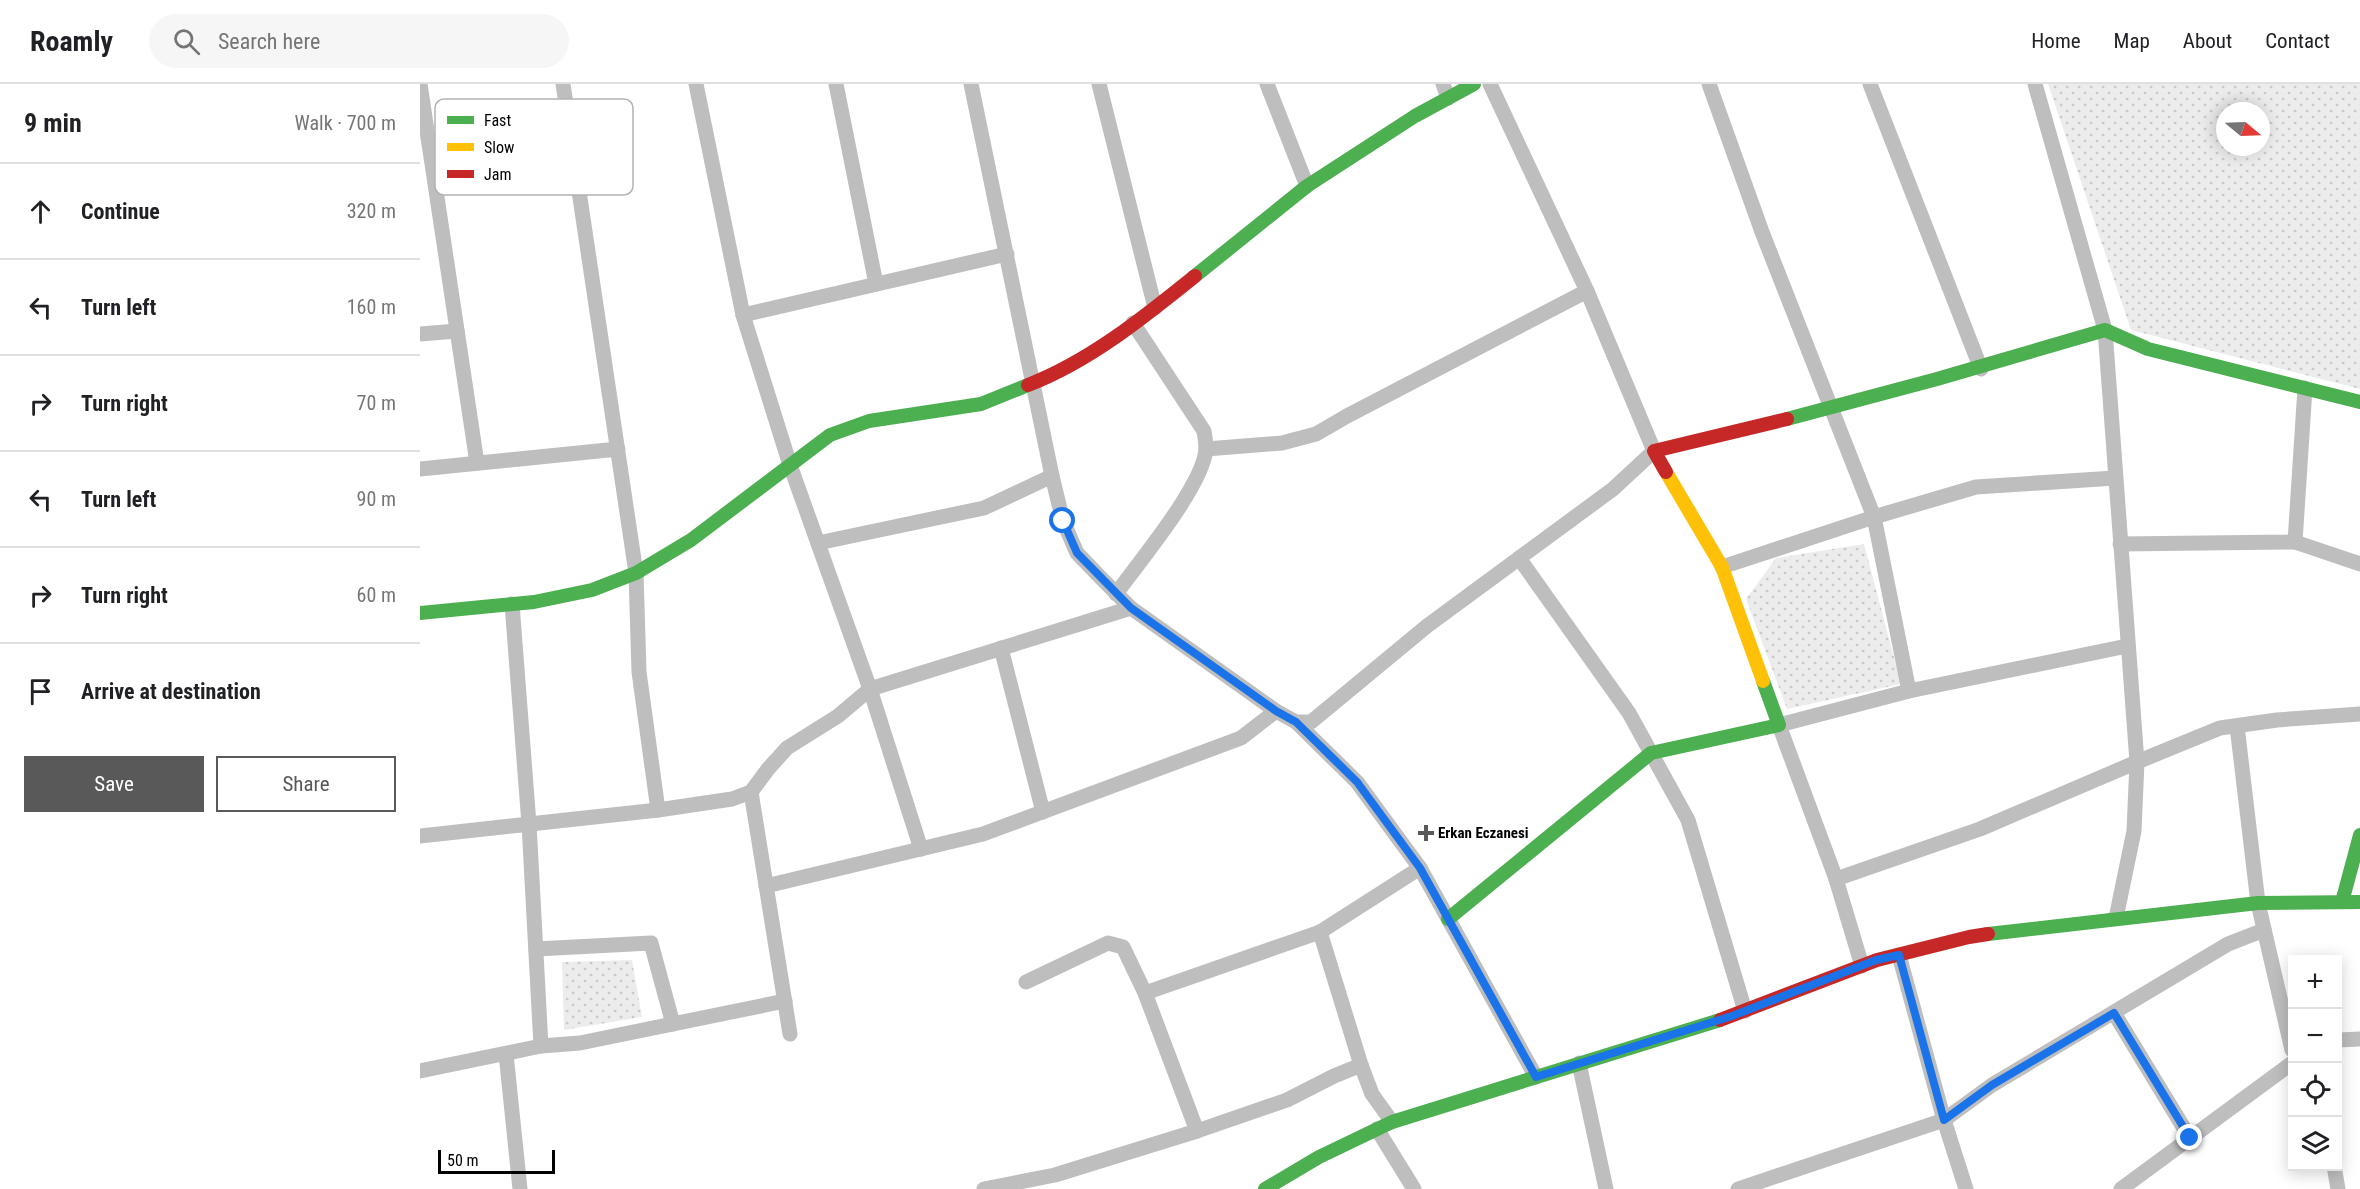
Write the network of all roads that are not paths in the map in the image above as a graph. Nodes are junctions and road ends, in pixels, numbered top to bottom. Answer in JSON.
{"nodes":[{"id":1,"x":420,"y":84,"type":"edge"},
{"id":2,"x":563,"y":84,"type":"edge"},
{"id":3,"x":696,"y":84,"type":"edge"},
{"id":4,"x":836,"y":84,"type":"edge"},
{"id":5,"x":971,"y":84,"type":"edge"},
{"id":6,"x":1099,"y":84,"type":"edge"},
{"id":7,"x":1268,"y":84,"type":"edge"},
{"id":8,"x":1474,"y":84,"type":"edge"},
{"id":9,"x":1490,"y":84,"type":"edge"},
{"id":10,"x":1709,"y":84,"type":"edge"},
{"id":11,"x":1870,"y":84,"type":"edge"},
{"id":12,"x":2035,"y":84,"type":"edge"},
{"id":13,"x":1446,"y":91,"type":"edge"},
{"id":14,"x":565,"y":99,"type":"edge"},
{"id":15,"x":435,"y":184,"type":"edge"},
{"id":16,"x":1307,"y":186,"type":"junction"},
{"id":17,"x":437,"y":195,"type":"edge"},
{"id":18,"x":580,"y":195,"type":"edge"},
{"id":19,"x":1007,"y":254,"type":"junction"},
{"id":20,"x":876,"y":284,"type":"junction"},
{"id":21,"x":1587,"y":291,"type":"junction"},
{"id":22,"x":1155,"y":308,"type":"junction"},
{"id":23,"x":743,"y":315,"type":"junction"},
{"id":24,"x":1133,"y":323,"type":"junction"},
{"id":25,"x":2105,"y":330,"type":"junction"},
{"id":26,"x":457,"y":331,"type":"junction"},
{"id":27,"x":420,"y":334,"type":"edge"},
{"id":28,"x":1981,"y":369,"type":"junction"},
{"id":29,"x":1034,"y":383,"type":"junction"},
{"id":30,"x":2305,"y":388,"type":"junction"},
{"id":31,"x":2360,"y":402,"type":"edge"},
{"id":32,"x":1831,"y":409,"type":"junction"},
{"id":33,"x":618,"y":449,"type":"junction"},
{"id":34,"x":1206,"y":449,"type":"junction"},
{"id":35,"x":1654,"y":451,"type":"junction"},
{"id":36,"x":477,"y":463,"type":"junction"},
{"id":37,"x":790,"y":465,"type":"junction"},
{"id":38,"x":420,"y":469,"type":"edge"},
{"id":39,"x":1052,"y":476,"type":"junction"},
{"id":40,"x":2115,"y":478,"type":"junction"},
{"id":41,"x":1874,"y":517,"type":"junction"},
{"id":42,"x":2295,"y":542,"type":"junction"},
{"id":43,"x":818,"y":543,"type":"junction"},
{"id":44,"x":2120,"y":544,"type":"junction"},
{"id":45,"x":1519,"y":558,"type":"junction"},
{"id":46,"x":2360,"y":564,"type":"edge"},
{"id":47,"x":1722,"y":567,"type":"junction"},
{"id":48,"x":636,"y":573,"type":"junction"},
{"id":49,"x":1116,"y":594,"type":"junction"},
{"id":50,"x":512,"y":604,"type":"junction"},
{"id":51,"x":1131,"y":608,"type":"junction"},
{"id":52,"x":420,"y":613,"type":"edge"},
{"id":53,"x":2127,"y":646,"type":"junction"},
{"id":54,"x":1001,"y":648,"type":"junction"},
{"id":55,"x":870,"y":689,"type":"junction"},
{"id":56,"x":1909,"y":691,"type":"junction"},
{"id":57,"x":1276,"y":711,"type":"junction"},
{"id":58,"x":2360,"y":714,"type":"edge"},
{"id":59,"x":1296,"y":722,"type":"junction"},
{"id":60,"x":1779,"y":725,"type":"junction"},
{"id":61,"x":2237,"y":726,"type":"junction"},
{"id":62,"x":1651,"y":753,"type":"junction"},
{"id":63,"x":2136,"y":762,"type":"junction"},
{"id":64,"x":751,"y":792,"type":"junction"},
{"id":65,"x":658,"y":810,"type":"junction"},
{"id":66,"x":1043,"y":812,"type":"junction"},
{"id":67,"x":529,"y":824,"type":"junction"},
{"id":68,"x":2360,"y":835,"type":"edge"},
{"id":69,"x":420,"y":836,"type":"edge"},
{"id":70,"x":921,"y":849,"type":"junction"},
{"id":71,"x":1420,"y":868,"type":"junction"},
{"id":72,"x":1836,"y":879,"type":"junction"},
{"id":73,"x":766,"y":886,"type":"junction"},
{"id":74,"x":2343,"y":902,"type":"junction"},
{"id":75,"x":2360,"y":902,"type":"edge"},
{"id":76,"x":2258,"y":903,"type":"junction"},
{"id":77,"x":2116,"y":918,"type":"junction"},
{"id":78,"x":1448,"y":920,"type":"junction"},
{"id":79,"x":2264,"y":930,"type":"junction"},
{"id":80,"x":1320,"y":932,"type":"junction"},
{"id":81,"x":536,"y":949,"type":"junction"},
{"id":82,"x":1899,"y":955,"type":"junction"},
{"id":83,"x":1862,"y":966,"type":"junction"},
{"id":84,"x":1026,"y":982,"type":"dead end"},
{"id":85,"x":1145,"y":993,"type":"junction"},
{"id":86,"x":785,"y":1001,"type":"junction"},
{"id":87,"x":1745,"y":1011,"type":"junction"},
{"id":88,"x":2114,"y":1013,"type":"junction"},
{"id":89,"x":673,"y":1024,"type":"junction"},
{"id":90,"x":2288,"y":1031,"type":"edge"},
{"id":91,"x":790,"y":1034,"type":"dead end"},
{"id":92,"x":2360,"y":1039,"type":"edge"},
{"id":93,"x":2342,"y":1040,"type":"edge"},
{"id":94,"x":541,"y":1046,"type":"junction"},
{"id":95,"x":506,"y":1054,"type":"junction"},
{"id":96,"x":1579,"y":1063,"type":"junction"},
{"id":97,"x":1361,"y":1065,"type":"junction"},
{"id":98,"x":2288,"y":1066,"type":"edge"},
{"id":99,"x":420,"y":1071,"type":"edge"},
{"id":100,"x":1536,"y":1077,"type":"junction"},
{"id":101,"x":1944,"y":1120,"type":"junction"},
{"id":102,"x":1392,"y":1122,"type":"junction"},
{"id":103,"x":1377,"y":1129,"type":"junction"},
{"id":104,"x":1197,"y":1131,"type":"junction"},
{"id":105,"x":2190,"y":1138,"type":"junction"},
{"id":106,"x":2335,"y":1171,"type":"edge"},
{"id":107,"x":520,"y":1189,"type":"edge"},
{"id":108,"x":984,"y":1189,"type":"edge"},
{"id":109,"x":1265,"y":1189,"type":"edge"},
{"id":110,"x":1414,"y":1189,"type":"edge"},
{"id":111,"x":1606,"y":1189,"type":"edge"},
{"id":112,"x":1738,"y":1189,"type":"edge"},
{"id":113,"x":1966,"y":1189,"type":"edge"},
{"id":114,"x":2121,"y":1189,"type":"edge"},
{"id":115,"x":2338,"y":1189,"type":"edge"}],
"edges":[{"from":1,"to":15,"type":"street"},
{"from":2,"to":14,"type":"street"},
{"from":3,"to":23,"type":"street"},
{"from":4,"to":20,"type":"street"},
{"from":5,"to":19,"type":"street"},
{"from":6,"to":22,"type":"street"},
{"from":7,"to":16,"type":"street"},
{"from":8,"to":13,"type":"street"},
{"from":9,"to":21,"type":"street"},
{"from":10,"to":32,"type":"street"},
{"from":11,"to":28,"type":"street"},
{"from":12,"to":25,"type":"street"},
{"from":13,"to":16,"type":"street"},
{"from":16,"to":22,"type":"street"},
{"from":17,"to":26,"type":"street"},
{"from":18,"to":33,"type":"street"},
{"from":19,"to":20,"type":"street"},
{"from":19,"to":29,"type":"street"},
{"from":20,"to":23,"type":"street"},
{"from":21,"to":34,"type":"street"},
{"from":21,"to":35,"type":"street"},
{"from":22,"to":24,"type":"street"},
{"from":23,"to":37,"type":"street"},
{"from":24,"to":29,"type":"street"},
{"from":24,"to":34,"type":"street"},
{"from":25,"to":28,"type":"street"},
{"from":25,"to":30,"type":"street"},
{"from":25,"to":40,"type":"street"},
{"from":26,"to":27,"type":"street"},
{"from":26,"to":36,"type":"street"},
{"from":28,"to":32,"type":"street"},
{"from":29,"to":37,"type":"street"},
{"from":29,"to":39,"type":"street"},
{"from":30,"to":31,"type":"street"},
{"from":30,"to":42,"type":"street"},
{"from":32,"to":35,"type":"street"},
{"from":32,"to":41,"type":"street"},
{"from":33,"to":36,"type":"street"},
{"from":33,"to":48,"type":"street"},
{"from":34,"to":49,"type":"street"},
{"from":35,"to":45,"type":"street"},
{"from":35,"to":47,"type":"street"},
{"from":36,"to":38,"type":"street"},
{"from":37,"to":43,"type":"street"},
{"from":37,"to":48,"type":"street"},
{"from":39,"to":43,"type":"street"},
{"from":39,"to":49,"type":"street"},
{"from":40,"to":41,"type":"street"},
{"from":40,"to":44,"type":"street"},
{"from":41,"to":47,"type":"street"},
{"from":41,"to":56,"type":"street"},
{"from":42,"to":44,"type":"street"},
{"from":42,"to":46,"type":"street"},
{"from":43,"to":55,"type":"street"},
{"from":44,"to":53,"type":"street"},
{"from":45,"to":59,"type":"street"},
{"from":45,"to":62,"type":"street"},
{"from":47,"to":60,"type":"street"},
{"from":48,"to":50,"type":"street"},
{"from":48,"to":65,"type":"street"},
{"from":49,"to":51,"type":"street"},
{"from":50,"to":52,"type":"street"},
{"from":50,"to":67,"type":"street"},
{"from":51,"to":54,"type":"street"},
{"from":51,"to":57,"type":"street"},
{"from":53,"to":56,"type":"street"},
{"from":53,"to":63,"type":"street"},
{"from":54,"to":55,"type":"street"},
{"from":54,"to":66,"type":"street"},
{"from":55,"to":64,"type":"street"},
{"from":55,"to":70,"type":"street"},
{"from":56,"to":60,"type":"street"},
{"from":57,"to":59,"type":"street"},
{"from":57,"to":66,"type":"street"},
{"from":58,"to":61,"type":"street"},
{"from":59,"to":71,"type":"street"},
{"from":60,"to":62,"type":"street"},
{"from":60,"to":72,"type":"street"},
{"from":61,"to":63,"type":"street"},
{"from":61,"to":76,"type":"street"},
{"from":62,"to":78,"type":"street"},
{"from":62,"to":87,"type":"street"},
{"from":63,"to":72,"type":"street"},
{"from":63,"to":77,"type":"street"},
{"from":64,"to":65,"type":"street"},
{"from":64,"to":73,"type":"street"},
{"from":65,"to":67,"type":"street"},
{"from":66,"to":70,"type":"street"},
{"from":67,"to":69,"type":"street"},
{"from":67,"to":81,"type":"street"},
{"from":68,"to":74,"type":"street"},
{"from":70,"to":73,"type":"street"},
{"from":71,"to":78,"type":"street"},
{"from":71,"to":80,"type":"street"},
{"from":72,"to":83,"type":"street"},
{"from":73,"to":86,"type":"street"},
{"from":74,"to":75,"type":"street"},
{"from":74,"to":76,"type":"street"},
{"from":76,"to":77,"type":"street"},
{"from":76,"to":79,"type":"street"},
{"from":77,"to":82,"type":"street"},
{"from":78,"to":100,"type":"street"},
{"from":79,"to":88,"type":"street"},
{"from":79,"to":90,"type":"street"},
{"from":80,"to":85,"type":"street"},
{"from":80,"to":97,"type":"street"},
{"from":81,"to":89,"type":"street"},
{"from":81,"to":94,"type":"street"},
{"from":82,"to":83,"type":"street"},
{"from":82,"to":101,"type":"street"},
{"from":83,"to":87,"type":"street"},
{"from":84,"to":85,"type":"street"},
{"from":85,"to":104,"type":"street"},
{"from":86,"to":89,"type":"street"},
{"from":86,"to":91,"type":"street"},
{"from":87,"to":96,"type":"street"},
{"from":88,"to":101,"type":"street"},
{"from":88,"to":105,"type":"street"},
{"from":89,"to":94,"type":"street"},
{"from":92,"to":93,"type":"street"},
{"from":94,"to":95,"type":"street"},
{"from":95,"to":99,"type":"street"},
{"from":95,"to":107,"type":"street"},
{"from":96,"to":100,"type":"street"},
{"from":96,"to":111,"type":"street"},
{"from":97,"to":102,"type":"street"},
{"from":97,"to":104,"type":"street"},
{"from":98,"to":105,"type":"street"},
{"from":100,"to":102,"type":"street"},
{"from":101,"to":112,"type":"street"},
{"from":101,"to":113,"type":"street"},
{"from":102,"to":103,"type":"street"},
{"from":103,"to":109,"type":"street"},
{"from":103,"to":110,"type":"street"},
{"from":104,"to":108,"type":"street"},
{"from":105,"to":114,"type":"street"},
{"from":106,"to":115,"type":"street"}]}
